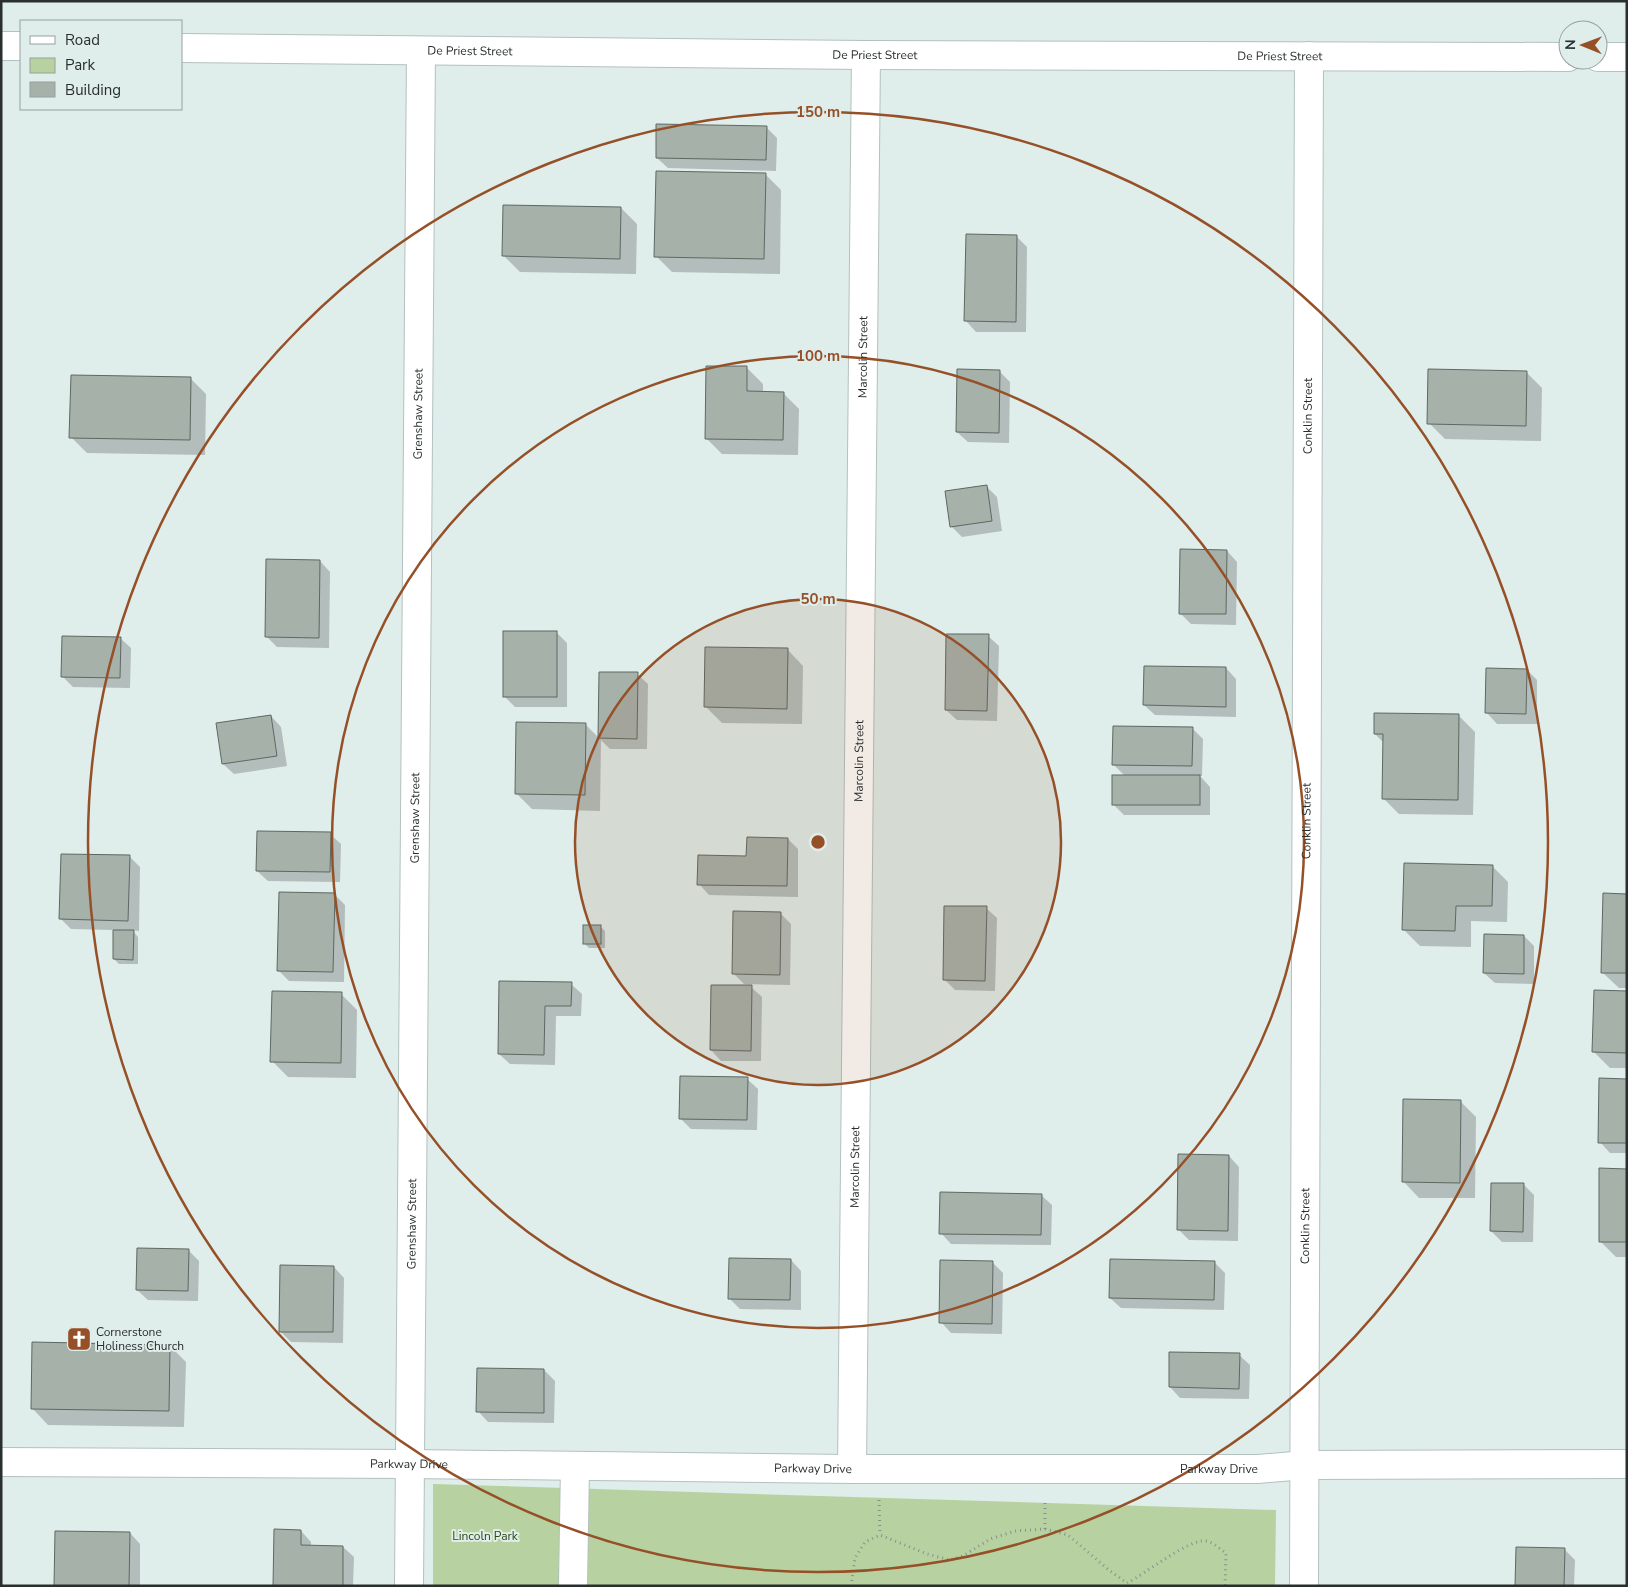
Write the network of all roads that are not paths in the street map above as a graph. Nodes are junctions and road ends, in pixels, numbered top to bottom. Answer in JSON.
{"nodes":[{"id":1,"x":1,"y":46,"type":"edge"},
{"id":2,"x":20,"y":46,"type":"edge"},
{"id":3,"x":182,"y":48,"type":"edge"},
{"id":4,"x":421,"y":51,"type":"junction"},
{"id":5,"x":866,"y":55,"type":"junction"},
{"id":6,"x":1309,"y":56,"type":"junction"},
{"id":7,"x":1558,"y":57,"type":"edge"},
{"id":8,"x":1608,"y":57,"type":"edge"},
{"id":9,"x":1627,"y":57,"type":"edge"},
{"id":10,"x":1,"y":1462,"type":"edge"},
{"id":11,"x":410,"y":1464,"type":"junction"},
{"id":12,"x":1627,"y":1464,"type":"edge"},
{"id":13,"x":1305,"y":1465,"type":"junction"},
{"id":14,"x":575,"y":1466,"type":"junction"},
{"id":15,"x":852,"y":1469,"type":"junction"},
{"id":16,"x":409,"y":1586,"type":"edge"},
{"id":17,"x":573,"y":1586,"type":"edge"},
{"id":18,"x":1304,"y":1586,"type":"edge"}],
"edges":[{"from":1,"to":2,"type":"street"},
{"from":3,"to":4,"type":"street","name":"De Priest Street"},
{"from":4,"to":5,"type":"street","name":"De Priest Street"},
{"from":4,"to":11,"type":"street","name":"Grenshaw Street"},
{"from":5,"to":6,"type":"street","name":"De Priest Street"},
{"from":5,"to":15,"type":"street","name":"Marcolin Street"},
{"from":6,"to":7,"type":"street","name":"De Priest Street"},
{"from":6,"to":13,"type":"street","name":"Conklin Street"},
{"from":8,"to":9,"type":"street"},
{"from":10,"to":11,"type":"street","name":"Parkway Drive"},
{"from":11,"to":14,"type":"street","name":"Parkway Drive"},
{"from":11,"to":16,"type":"street","name":"Grenshaw Street"},
{"from":12,"to":13,"type":"street","name":"Parkway Drive"},
{"from":13,"to":15,"type":"street","name":"Parkway Drive"},
{"from":13,"to":18,"type":"street","name":"Conklin Street"},
{"from":14,"to":15,"type":"street","name":"Parkway Drive"},
{"from":14,"to":17,"type":"street"}]}
